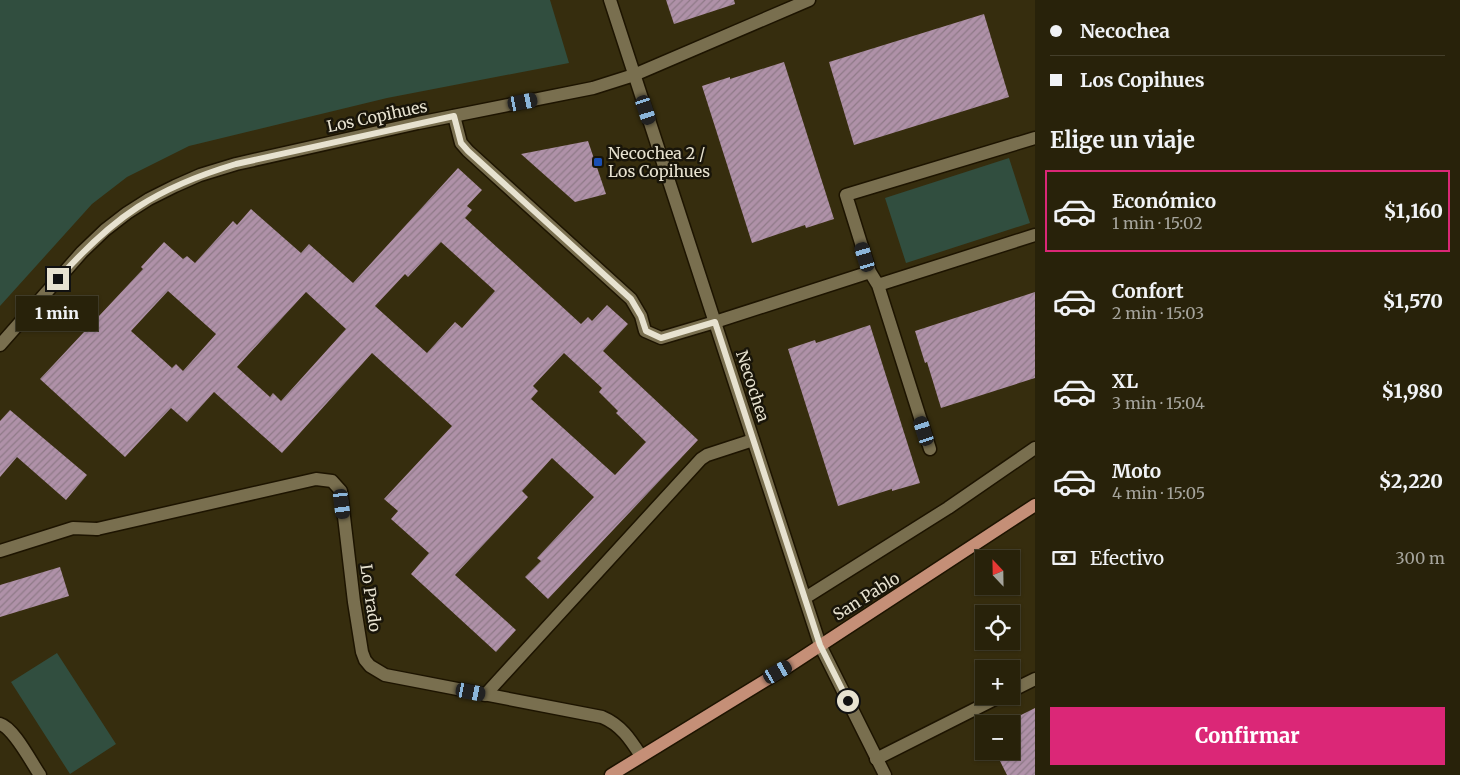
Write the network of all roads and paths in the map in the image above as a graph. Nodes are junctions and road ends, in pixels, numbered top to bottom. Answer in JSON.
{"nodes":[{"id":1,"x":610,"y":0,"type":"edge"},
{"id":2,"x":809,"y":0,"type":"edge"},
{"id":3,"x":634,"y":75,"type":"junction"},
{"id":4,"x":454,"y":116,"type":"junction"},
{"id":5,"x":1035,"y":138,"type":"edge"},
{"id":6,"x":1035,"y":235,"type":"edge"},
{"id":7,"x":870,"y":272,"type":"junction"},
{"id":8,"x":878,"y":285,"type":"junction"},
{"id":9,"x":715,"y":322,"type":"junction"},
{"id":10,"x":0,"y":345,"type":"edge"},
{"id":11,"x":753,"y":440,"type":"junction"},
{"id":12,"x":1035,"y":448,"type":"edge"},
{"id":13,"x":930,"y":449,"type":"dead end"},
{"id":14,"x":1035,"y":506,"type":"edge"},
{"id":15,"x":0,"y":551,"type":"edge"},
{"id":16,"x":805,"y":598,"type":"junction"},
{"id":17,"x":820,"y":645,"type":"junction"},
{"id":18,"x":1035,"y":679,"type":"edge"},
{"id":19,"x":1020,"y":686,"type":"edge"},
{"id":20,"x":485,"y":695,"type":"junction"},
{"id":21,"x":983,"y":705,"type":"edge"},
{"id":22,"x":0,"y":724,"type":"edge"},
{"id":23,"x":641,"y":756,"type":"junction"},
{"id":24,"x":876,"y":758,"type":"junction"},
{"id":25,"x":40,"y":775,"type":"edge"},
{"id":26,"x":610,"y":775,"type":"edge"},
{"id":27,"x":885,"y":775,"type":"edge"}],
"edges":[{"from":1,"to":3,"type":"street","name":"Necochea"},
{"from":2,"to":3,"type":"street","name":"Los Copihues"},
{"from":3,"to":4,"type":"street","name":"Los Copihues"},
{"from":3,"to":9,"type":"street","name":"Necochea"},
{"from":4,"to":9,"type":"street"},
{"from":4,"to":10,"type":"street","name":"Los Copihues"},
{"from":5,"to":7,"type":"street"},
{"from":6,"to":8,"type":"street"},
{"from":7,"to":8,"type":"street"},
{"from":7,"to":9,"type":"street"},
{"from":8,"to":13,"type":"street"},
{"from":9,"to":11,"type":"street","name":"Necochea"},
{"from":11,"to":16,"type":"street","name":"Necochea"},
{"from":11,"to":20,"type":"street"},
{"from":12,"to":16,"type":"street","name":"San Pablo"},
{"from":14,"to":17,"type":"main road","name":"San Pablo"},
{"from":15,"to":20,"type":"street","name":"Lo Prado"},
{"from":16,"to":17,"type":"street","name":"Necochea"},
{"from":17,"to":23,"type":"main road","name":"San Pablo"},
{"from":17,"to":24,"type":"street","name":"Necochea"},
{"from":18,"to":19,"type":"street"},
{"from":20,"to":23,"type":"street","name":"Lo Prado"},
{"from":21,"to":24,"type":"street"},
{"from":22,"to":25,"type":"street"},
{"from":23,"to":26,"type":"main road","name":"San Pablo"},
{"from":24,"to":27,"type":"street","name":"Necochea"}]}
